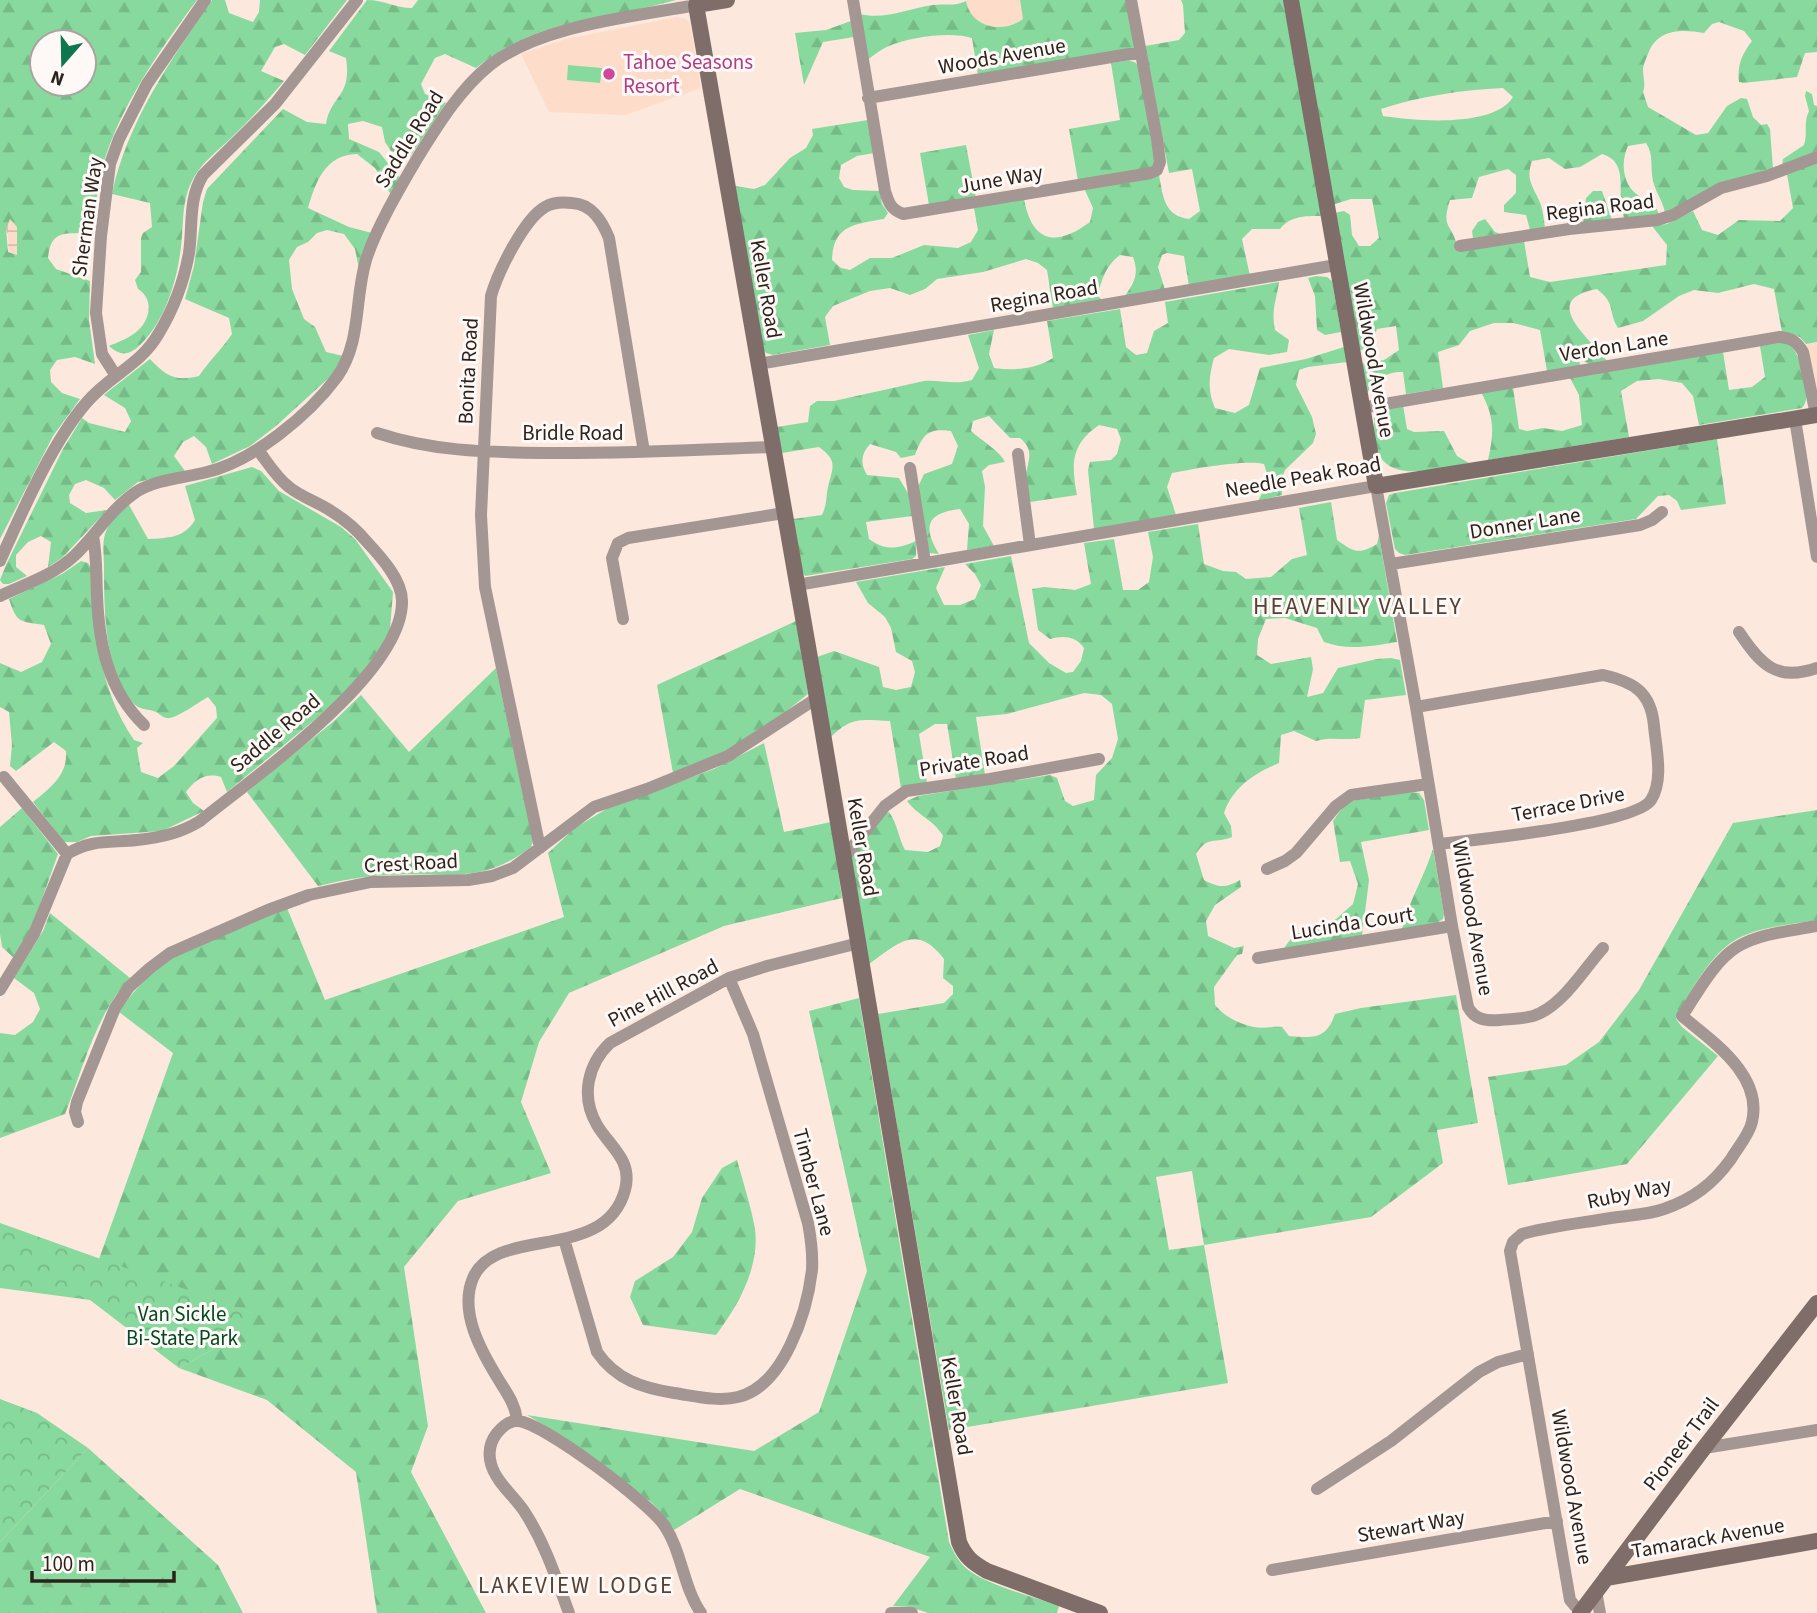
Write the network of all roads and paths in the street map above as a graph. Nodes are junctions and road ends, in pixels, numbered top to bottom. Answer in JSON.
{"nodes":[{"id":1,"x":205,"y":0,"type":"edge"},
{"id":2,"x":358,"y":0,"type":"edge"},
{"id":3,"x":727,"y":0,"type":"edge"},
{"id":4,"x":853,"y":0,"type":"edge"},
{"id":5,"x":1132,"y":0,"type":"edge"},
{"id":6,"x":1291,"y":0,"type":"edge"},
{"id":7,"x":695,"y":3,"type":"edge"},
{"id":8,"x":1141,"y":52,"type":"junction"},
{"id":9,"x":868,"y":98,"type":"junction"},
{"id":10,"x":1817,"y":157,"type":"edge"},
{"id":11,"x":1460,"y":246,"type":"dead end"},
{"id":12,"x":1336,"y":265,"type":"junction"},
{"id":13,"x":758,"y":364,"type":"junction"},
{"id":14,"x":116,"y":376,"type":"junction"},
{"id":15,"x":1361,"y":408,"type":"junction"},
{"id":16,"x":1816,"y":415,"type":"edge"},
{"id":17,"x":1795,"y":419,"type":"junction"},
{"id":18,"x":377,"y":433,"type":"dead end"},
{"id":19,"x":772,"y":447,"type":"junction"},
{"id":20,"x":258,"y":450,"type":"junction"},
{"id":21,"x":484,"y":452,"type":"junction"},
{"id":22,"x":644,"y":452,"type":"junction"},
{"id":23,"x":1017,"y":454,"type":"dead end"},
{"id":24,"x":1370,"y":456,"type":"junction"},
{"id":25,"x":911,"y":468,"type":"dead end"},
{"id":26,"x":1412,"y":480,"type":"junction"},
{"id":27,"x":1376,"y":486,"type":"junction"},
{"id":28,"x":1662,"y":512,"type":"dead end"},
{"id":29,"x":784,"y":513,"type":"junction"},
{"id":30,"x":93,"y":536,"type":"junction"},
{"id":31,"x":1030,"y":545,"type":"junction"},
{"id":32,"x":1817,"y":557,"type":"edge"},
{"id":33,"x":0,"y":561,"type":"edge"},
{"id":34,"x":925,"y":562,"type":"junction"},
{"id":35,"x":1391,"y":564,"type":"junction"},
{"id":36,"x":797,"y":585,"type":"junction"},
{"id":37,"x":0,"y":596,"type":"edge"},
{"id":38,"x":622,"y":619,"type":"dead end"},
{"id":39,"x":1740,"y":632,"type":"dead end"},
{"id":40,"x":1817,"y":668,"type":"edge"},
{"id":41,"x":817,"y":698,"type":"junction"},
{"id":42,"x":1416,"y":707,"type":"junction"},
{"id":43,"x":144,"y":725,"type":"dead end"},
{"id":44,"x":1099,"y":759,"type":"dead end"},
{"id":45,"x":4,"y":777,"type":"dead end"},
{"id":46,"x":1428,"y":784,"type":"junction"},
{"id":47,"x":1439,"y":844,"type":"junction"},
{"id":48,"x":540,"y":848,"type":"junction"},
{"id":49,"x":67,"y":854,"type":"junction"},
{"id":50,"x":843,"y":859,"type":"junction"},
{"id":51,"x":1267,"y":869,"type":"dead end"},
{"id":52,"x":1452,"y":926,"type":"junction"},
{"id":53,"x":1817,"y":926,"type":"edge"},
{"id":54,"x":859,"y":943,"type":"junction"},
{"id":55,"x":1603,"y":948,"type":"dead end"},
{"id":56,"x":1258,"y":958,"type":"dead end"},
{"id":57,"x":729,"y":978,"type":"junction"},
{"id":58,"x":0,"y":990,"type":"edge"},
{"id":59,"x":78,"y":1122,"type":"dead end"},
{"id":60,"x":564,"y":1238,"type":"junction"},
{"id":61,"x":1513,"y":1242,"type":"joint"},
{"id":62,"x":1817,"y":1303,"type":"edge"},
{"id":63,"x":1809,"y":1322,"type":"edge"},
{"id":64,"x":1528,"y":1354,"type":"junction"},
{"id":65,"x":517,"y":1420,"type":"junction"},
{"id":66,"x":1817,"y":1430,"type":"edge"},
{"id":67,"x":1704,"y":1448,"type":"junction"},
{"id":68,"x":1317,"y":1489,"type":"dead end"},
{"id":69,"x":1557,"y":1521,"type":"junction"},
{"id":70,"x":1817,"y":1541,"type":"edge"},
{"id":71,"x":1272,"y":1570,"type":"dead end"},
{"id":72,"x":1606,"y":1577,"type":"junction"},
{"id":73,"x":1596,"y":1591,"type":"junction"},
{"id":74,"x":1576,"y":1612,"type":"edge"},
{"id":75,"x":569,"y":1613,"type":"edge"},
{"id":76,"x":701,"y":1613,"type":"edge"},
{"id":77,"x":891,"y":1613,"type":"edge"},
{"id":78,"x":912,"y":1613,"type":"edge"},
{"id":79,"x":1100,"y":1613,"type":"edge"},
{"id":80,"x":1600,"y":1613,"type":"edge"}],
"edges":[{"from":1,"to":14,"type":"street","name":"Sherman Way"},
{"from":2,"to":14,"type":"street"},
{"from":3,"to":7,"type":"street","name":"Saddle Road"},
{"from":4,"to":9,"type":"street","name":"June Way"},
{"from":5,"to":8,"type":"street","name":"June Way"},
{"from":6,"to":12,"type":"street","name":"Wildwood Avenue"},
{"from":7,"to":13,"type":"street","name":"Keller Road"},
{"from":7,"to":20,"type":"street","name":"Saddle Road"},
{"from":8,"to":9,"type":"street","name":"Woods Avenue"},
{"from":8,"to":9,"type":"street","name":"June Way"},
{"from":10,"to":11,"type":"street","name":"Regina Road"},
{"from":12,"to":13,"type":"street","name":"Regina Road"},
{"from":12,"to":15,"type":"street","name":"Wildwood Avenue"},
{"from":13,"to":19,"type":"street","name":"Keller Road"},
{"from":14,"to":33,"type":"street"},
{"from":15,"to":16,"type":"street","name":"Verdon Lane"},
{"from":15,"to":24,"type":"street","name":"Wildwood Avenue"},
{"from":16,"to":17,"type":"street","name":"Needle Peak Road"},
{"from":17,"to":26,"type":"street","name":"Needle Peak Road"},
{"from":17,"to":32,"type":"street"},
{"from":18,"to":21,"type":"street","name":"Bridle Road"},
{"from":19,"to":22,"type":"street","name":"Bridle Road"},
{"from":19,"to":29,"type":"street","name":"Keller Road"},
{"from":20,"to":30,"type":"street","name":"Saddle Road"},
{"from":20,"to":49,"type":"street","name":"Saddle Road"},
{"from":21,"to":22,"type":"street","name":"Bridle Road"},
{"from":21,"to":22,"type":"street","name":"Bonita Road"},
{"from":21,"to":48,"type":"street","name":"Bonita Road"},
{"from":23,"to":31,"type":"street"},
{"from":24,"to":26,"type":"street"},
{"from":24,"to":27,"type":"street","name":"Wildwood Avenue"},
{"from":25,"to":34,"type":"street"},
{"from":26,"to":27,"type":"street","name":"Needle Peak Road"},
{"from":27,"to":31,"type":"street","name":"Needle Peak Road"},
{"from":27,"to":35,"type":"street","name":"Wildwood Avenue"},
{"from":28,"to":35,"type":"street","name":"Donner Lane"},
{"from":29,"to":36,"type":"street","name":"Keller Road"},
{"from":29,"to":38,"type":"street"},
{"from":30,"to":37,"type":"street","name":"Saddle Road"},
{"from":30,"to":43,"type":"street"},
{"from":31,"to":34,"type":"street","name":"Needle Peak Road"},
{"from":34,"to":36,"type":"street","name":"Needle Peak Road"},
{"from":35,"to":42,"type":"street","name":"Wildwood Avenue"},
{"from":36,"to":41,"type":"street","name":"Keller Road"},
{"from":39,"to":40,"type":"street"},
{"from":41,"to":48,"type":"street","name":"Crest Road"},
{"from":41,"to":50,"type":"street","name":"Keller Road"},
{"from":42,"to":46,"type":"street","name":"Wildwood Avenue"},
{"from":42,"to":47,"type":"street","name":"Terrace Drive"},
{"from":44,"to":50,"type":"street","name":"Private Road"},
{"from":45,"to":49,"type":"street"},
{"from":46,"to":47,"type":"street","name":"Wildwood Avenue"},
{"from":46,"to":51,"type":"street"},
{"from":47,"to":52,"type":"street","name":"Wildwood Avenue"},
{"from":48,"to":59,"type":"street","name":"Crest Road"},
{"from":49,"to":58,"type":"street"},
{"from":50,"to":54,"type":"street","name":"Keller Road"},
{"from":52,"to":55,"type":"street","name":"Wildwood Avenue"},
{"from":52,"to":56,"type":"street","name":"Lucinda Court"},
{"from":53,"to":61,"type":"street","name":"Ruby Way"},
{"from":54,"to":57,"type":"street","name":"Pine Hill Road"},
{"from":54,"to":79,"type":"street","name":"Keller Road"},
{"from":57,"to":60,"type":"street","name":"Pine Hill Road"},
{"from":57,"to":60,"type":"street","name":"Timber Lane"},
{"from":60,"to":65,"type":"street","name":"Pine Hill Road"},
{"from":61,"to":64,"type":"street","name":"Wildwood Avenue"},
{"from":62,"to":63,"type":"street","name":"Pioneer Trail"},
{"from":63,"to":67,"type":"street","name":"Pioneer Trail"},
{"from":64,"to":68,"type":"street"},
{"from":64,"to":69,"type":"street","name":"Wildwood Avenue"},
{"from":65,"to":75,"type":"street"},
{"from":65,"to":76,"type":"street"},
{"from":66,"to":67,"type":"street"},
{"from":67,"to":72,"type":"street","name":"Pioneer Trail"},
{"from":69,"to":71,"type":"street","name":"Stewart Way"},
{"from":69,"to":74,"type":"street","name":"Wildwood Avenue"},
{"from":70,"to":72,"type":"street","name":"Tamarack Avenue"},
{"from":72,"to":73,"type":"street","name":"Pioneer Trail"},
{"from":73,"to":74,"type":"street","name":"Pioneer Trail"},
{"from":73,"to":80,"type":"street","name":"Wildwood Avenue"},
{"from":77,"to":78,"type":"street"}]}
